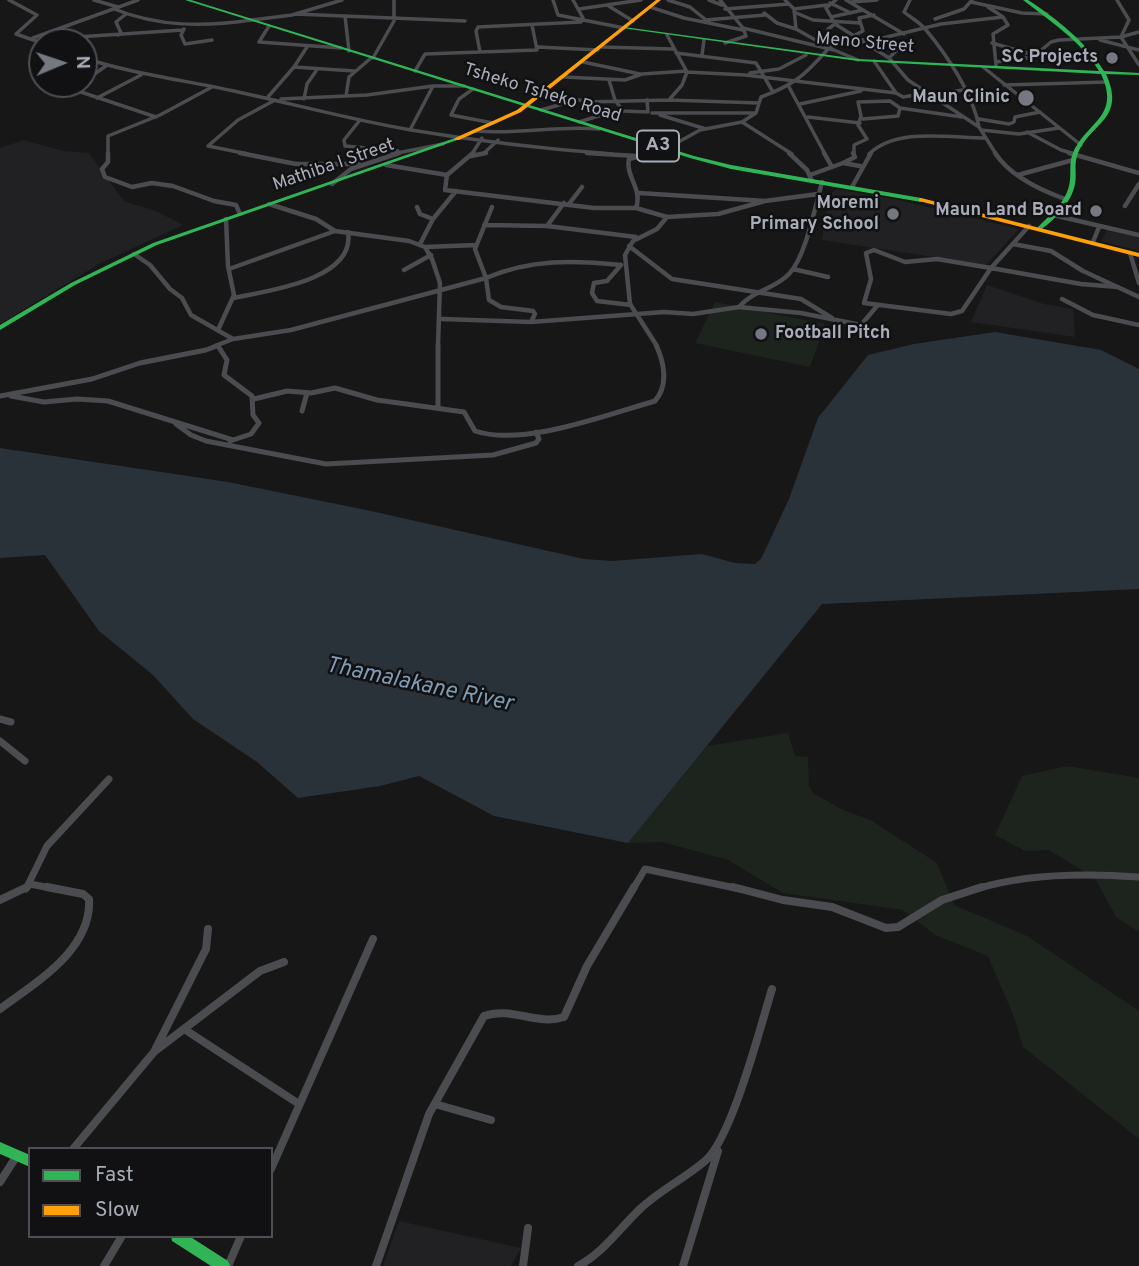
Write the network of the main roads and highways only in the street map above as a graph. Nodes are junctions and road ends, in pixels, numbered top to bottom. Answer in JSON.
{"nodes":[{"id":1,"x":187,"y":0,"type":"edge"},
{"id":2,"x":659,"y":0,"type":"edge"},
{"id":3,"x":1025,"y":0,"type":"edge"},
{"id":4,"x":624,"y":28,"type":"junction"},
{"id":5,"x":1139,"y":74,"type":"edge"},
{"id":6,"x":1106,"y":78,"type":"junction"},
{"id":7,"x":528,"y":106,"type":"junction"},
{"id":8,"x":1034,"y":227,"type":"junction"},
{"id":9,"x":1134,"y":254,"type":"edge"},
{"id":10,"x":0,"y":328,"type":"edge"},
{"id":11,"x":0,"y":1148,"type":"edge"},
{"id":12,"x":28,"y":1160,"type":"edge"},
{"id":13,"x":180,"y":1238,"type":"edge"},
{"id":14,"x":225,"y":1266,"type":"edge"}],
"edges":[{"from":1,"to":7,"type":"main road","name":"Tsheko Tsheko Road","number":"A3"},
{"from":2,"to":4,"type":"main road","name":"Mathiba I Street"},
{"from":3,"to":6,"type":"main road"},
{"from":4,"to":6,"type":"main road","name":"Meno Street"},
{"from":4,"to":7,"type":"main road","name":"Mathiba I Street"},
{"from":5,"to":6,"type":"main road","name":"Meno Street"},
{"from":6,"to":8,"type":"main road"},
{"from":7,"to":8,"type":"main road","name":"Tsheko Tsheko Road","number":"A3"},
{"from":7,"to":10,"type":"main road","name":"Mathiba I Street"},
{"from":8,"to":9,"type":"main road","name":"Tsheko Tsheko Road","number":"A3"},
{"from":11,"to":12,"type":"main road"},
{"from":13,"to":14,"type":"main road"}]}
